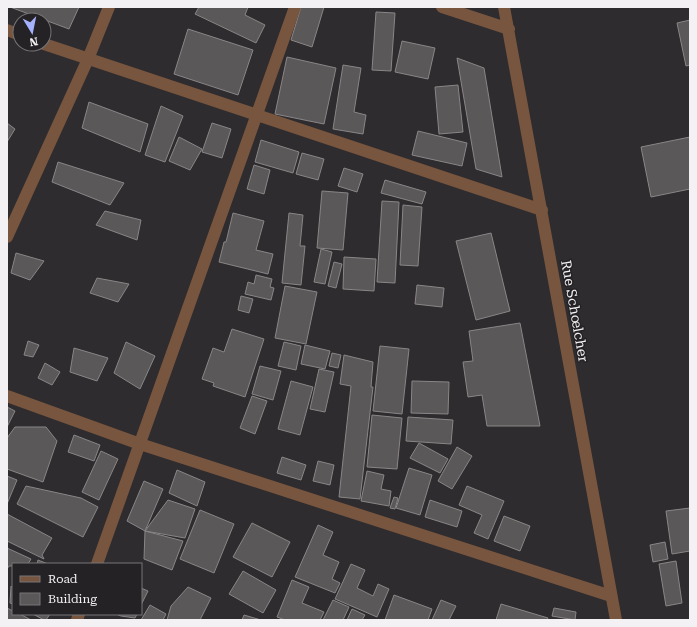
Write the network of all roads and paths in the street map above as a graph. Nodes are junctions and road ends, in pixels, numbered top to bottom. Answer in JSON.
{"nodes":[{"id":1,"x":109,"y":7,"type":"edge"},
{"id":2,"x":295,"y":7,"type":"edge"},
{"id":3,"x":442,"y":7,"type":"edge"},
{"id":4,"x":504,"y":7,"type":"edge"},
{"id":5,"x":509,"y":29,"type":"junction"},
{"id":6,"x":52,"y":47,"type":"edge"},
{"id":7,"x":88,"y":59,"type":"junction"},
{"id":8,"x":257,"y":115,"type":"junction"},
{"id":9,"x":542,"y":210,"type":"junction"},
{"id":10,"x":7,"y":237,"type":"edge"},
{"id":11,"x":7,"y":396,"type":"edge"},
{"id":12,"x":140,"y":444,"type":"junction"},
{"id":13,"x":97,"y":563,"type":"edge"},
{"id":14,"x":611,"y":596,"type":"junction"},
{"id":15,"x":616,"y":620,"type":"edge"}],
"edges":[{"from":1,"to":7,"type":"street"},
{"from":2,"to":8,"type":"street"},
{"from":3,"to":5,"type":"street"},
{"from":4,"to":5,"type":"street","name":"Rue Schœlcher"},
{"from":5,"to":9,"type":"street","name":"Rue Schœlcher"},
{"from":6,"to":7,"type":"street"},
{"from":7,"to":8,"type":"street"},
{"from":7,"to":10,"type":"street"},
{"from":8,"to":9,"type":"street"},
{"from":8,"to":12,"type":"street"},
{"from":9,"to":14,"type":"street","name":"Rue Schœlcher"},
{"from":11,"to":12,"type":"street"},
{"from":12,"to":13,"type":"street"},
{"from":12,"to":14,"type":"street"},
{"from":14,"to":15,"type":"street","name":"Rue Schœlcher"}]}
